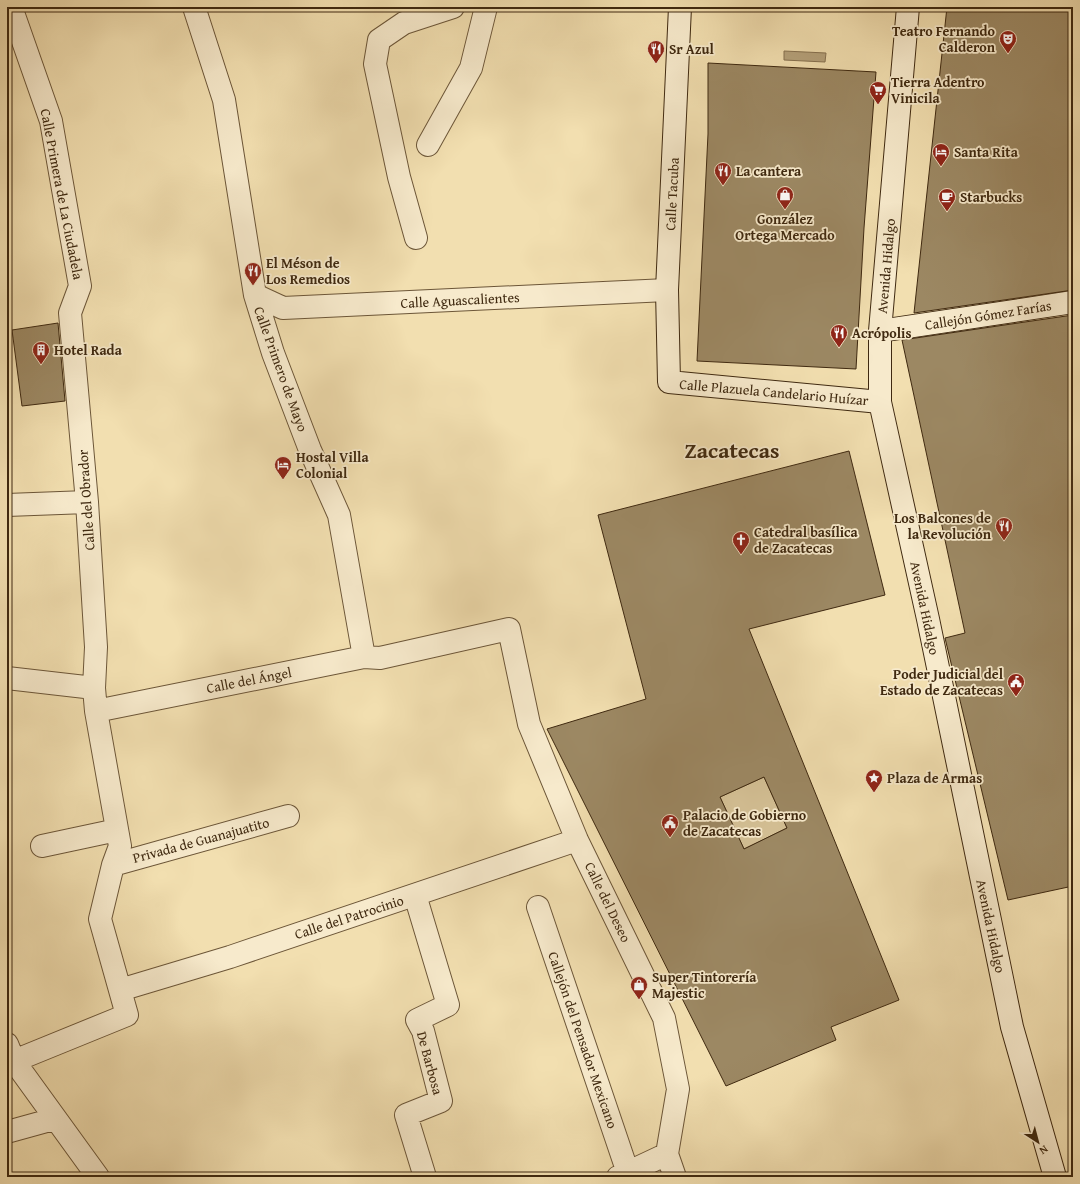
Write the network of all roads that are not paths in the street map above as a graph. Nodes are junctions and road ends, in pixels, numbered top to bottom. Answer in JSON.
{"nodes":[{"id":1,"x":11,"y":7,"type":"edge"},
{"id":2,"x":194,"y":7,"type":"edge"},
{"id":3,"x":453,"y":7,"type":"edge"},
{"id":4,"x":486,"y":7,"type":"edge"},
{"id":5,"x":680,"y":7,"type":"edge"},
{"id":6,"x":908,"y":7,"type":"edge"},
{"id":7,"x":428,"y":145,"type":"dead end"},
{"id":8,"x":416,"y":238,"type":"dead end"},
{"id":9,"x":667,"y":290,"type":"junction"},
{"id":10,"x":255,"y":295,"type":"junction"},
{"id":11,"x":1073,"y":302,"type":"edge"},
{"id":12,"x":70,"y":313,"type":"joint"},
{"id":13,"x":880,"y":331,"type":"junction"},
{"id":14,"x":669,"y":382,"type":"joint"},
{"id":15,"x":880,"y":402,"type":"junction"},
{"id":16,"x":87,"y":502,"type":"junction"},
{"id":17,"x":7,"y":505,"type":"edge"},
{"id":18,"x":510,"y":629,"type":"joint"},
{"id":19,"x":364,"y":657,"type":"junction"},
{"id":20,"x":7,"y":678,"type":"edge"},
{"id":21,"x":94,"y":688,"type":"junction"},
{"id":22,"x":96,"y":711,"type":"junction"},
{"id":23,"x":288,"y":816,"type":"dead end"},
{"id":24,"x":117,"y":830,"type":"junction"},
{"id":25,"x":577,"y":840,"type":"junction"},
{"id":26,"x":42,"y":846,"type":"dead end"},
{"id":27,"x":113,"y":864,"type":"junction"},
{"id":28,"x":415,"y":895,"type":"junction"},
{"id":29,"x":538,"y":907,"type":"dead end"},
{"id":30,"x":120,"y":990,"type":"junction"},
{"id":31,"x":10,"y":1053,"type":"edge"},
{"id":32,"x":54,"y":1119,"type":"junction"},
{"id":33,"x":7,"y":1132,"type":"edge"},
{"id":34,"x":667,"y":1154,"type":"junction"},
{"id":35,"x":91,"y":1175,"type":"edge"},
{"id":36,"x":623,"y":1175,"type":"edge"},
{"id":37,"x":425,"y":1177,"type":"edge"},
{"id":38,"x":675,"y":1177,"type":"edge"},
{"id":39,"x":1055,"y":1177,"type":"edge"}],
"edges":[{"from":1,"to":12,"type":"street","name":"Calle Primera de La Ciudadela"},
{"from":2,"to":10,"type":"street","name":"Calle Primero de Mayo"},
{"from":3,"to":8,"type":"street"},
{"from":4,"to":7,"type":"street"},
{"from":5,"to":9,"type":"street","name":"Calle Tacuba"},
{"from":6,"to":13,"type":"street","name":"Avenida Hidalgo"},
{"from":9,"to":10,"type":"street","name":"Calle Aguascalientes"},
{"from":9,"to":14,"type":"street","name":"Calle Tacuba"},
{"from":10,"to":19,"type":"street","name":"Calle Primero de Mayo"},
{"from":11,"to":13,"type":"street","name":"Callejón Gómez Farías"},
{"from":12,"to":16,"type":"street","name":"Calle del Obrador"},
{"from":13,"to":15,"type":"street","name":"Avenida Hidalgo"},
{"from":14,"to":15,"type":"street","name":"Calle Plazuela Candelario Huízar"},
{"from":15,"to":39,"type":"street","name":"Avenida Hidalgo"},
{"from":16,"to":17,"type":"street"},
{"from":16,"to":21,"type":"street","name":"Calle del Obrador"},
{"from":18,"to":19,"type":"street","name":"Calle del Ángel"},
{"from":18,"to":25,"type":"street","name":"Calle del Deseo"},
{"from":19,"to":22,"type":"street","name":"Calle del Ángel"},
{"from":20,"to":21,"type":"street"},
{"from":21,"to":22,"type":"street"},
{"from":22,"to":24,"type":"street"},
{"from":23,"to":27,"type":"street","name":"Privada de Guanajuatito"},
{"from":24,"to":26,"type":"street"},
{"from":24,"to":27,"type":"street"},
{"from":25,"to":28,"type":"street","name":"Calle del Patrocinio"},
{"from":25,"to":34,"type":"street","name":"Calle del Deseo"},
{"from":27,"to":30,"type":"street"},
{"from":28,"to":30,"type":"street","name":"Calle del Patrocinio"},
{"from":28,"to":37,"type":"street","name":"De Barbosa"},
{"from":29,"to":36,"type":"street","name":"Callejón del Pensador Mexicano"},
{"from":30,"to":31,"type":"street"},
{"from":31,"to":32,"type":"street"},
{"from":32,"to":33,"type":"street"},
{"from":32,"to":35,"type":"street"},
{"from":34,"to":36,"type":"street"},
{"from":34,"to":38,"type":"street","name":"Calle del Deseo"}]}
